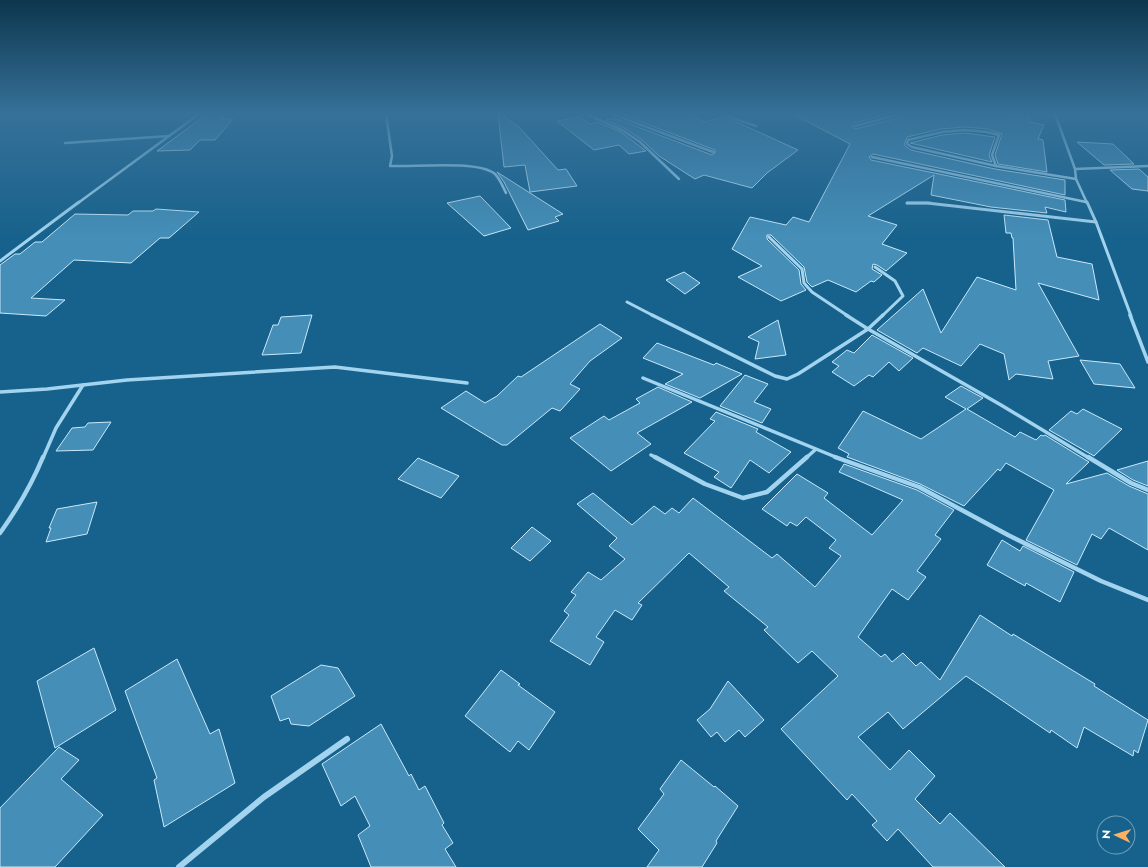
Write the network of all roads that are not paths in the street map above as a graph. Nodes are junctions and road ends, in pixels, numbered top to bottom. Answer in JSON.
{"nodes":[{"id":1,"x":144,"y":154,"type":"edge"},
{"id":2,"x":392,"y":154,"type":"edge"},
{"id":3,"x":653,"y":154,"type":"edge"},
{"id":4,"x":945,"y":154,"type":"edge"},
{"id":5,"x":992,"y":154,"type":"edge"},
{"id":6,"x":1070,"y":154,"type":"edge"},
{"id":7,"x":872,"y":157,"type":"dead end"},
{"id":8,"x":996,"y":166,"type":"junction"},
{"id":9,"x":1148,"y":166,"type":"edge"},
{"id":10,"x":1075,"y":169,"type":"junction"},
{"id":11,"x":679,"y":179,"type":"dead end"},
{"id":12,"x":1076,"y":179,"type":"junction"},
{"id":13,"x":506,"y":193,"type":"dead end"},
{"id":14,"x":1086,"y":202,"type":"junction"},
{"id":15,"x":907,"y":203,"type":"dead end"},
{"id":16,"x":1096,"y":222,"type":"junction"},
{"id":17,"x":769,"y":236,"type":"dead end"},
{"id":18,"x":0,"y":261,"type":"edge"},
{"id":19,"x":875,"y":267,"type":"dead end"},
{"id":20,"x":627,"y":302,"type":"dead end"},
{"id":21,"x":868,"y":329,"type":"junction"},
{"id":22,"x":1148,"y":362,"type":"edge"},
{"id":23,"x":643,"y":378,"type":"dead end"},
{"id":24,"x":467,"y":383,"type":"dead end"},
{"id":25,"x":83,"y":384,"type":"junction"},
{"id":26,"x":0,"y":392,"type":"edge"},
{"id":27,"x":815,"y":450,"type":"junction"},
{"id":28,"x":651,"y":455,"type":"dead end"},
{"id":29,"x":1148,"y":490,"type":"edge"},
{"id":30,"x":0,"y":533,"type":"edge"},
{"id":31,"x":1148,"y":600,"type":"edge"},
{"id":32,"x":347,"y":739,"type":"dead end"},
{"id":33,"x":179,"y":867,"type":"edge"}],
"edges":[{"from":1,"to":18,"type":"street"},
{"from":2,"to":13,"type":"street"},
{"from":3,"to":11,"type":"street"},
{"from":4,"to":8,"type":"street"},
{"from":5,"to":8,"type":"street"},
{"from":6,"to":10,"type":"street"},
{"from":7,"to":14,"type":"street"},
{"from":8,"to":12,"type":"street"},
{"from":9,"to":10,"type":"street"},
{"from":10,"to":12,"type":"street"},
{"from":12,"to":14,"type":"street"},
{"from":14,"to":16,"type":"street"},
{"from":15,"to":16,"type":"street"},
{"from":16,"to":22,"type":"street"},
{"from":17,"to":21,"type":"street"},
{"from":19,"to":21,"type":"street"},
{"from":20,"to":21,"type":"street"},
{"from":21,"to":29,"type":"street"},
{"from":23,"to":27,"type":"street"},
{"from":24,"to":25,"type":"street"},
{"from":25,"to":26,"type":"street"},
{"from":25,"to":30,"type":"street"},
{"from":27,"to":28,"type":"street"},
{"from":27,"to":31,"type":"street"},
{"from":32,"to":33,"type":"street"}]}
